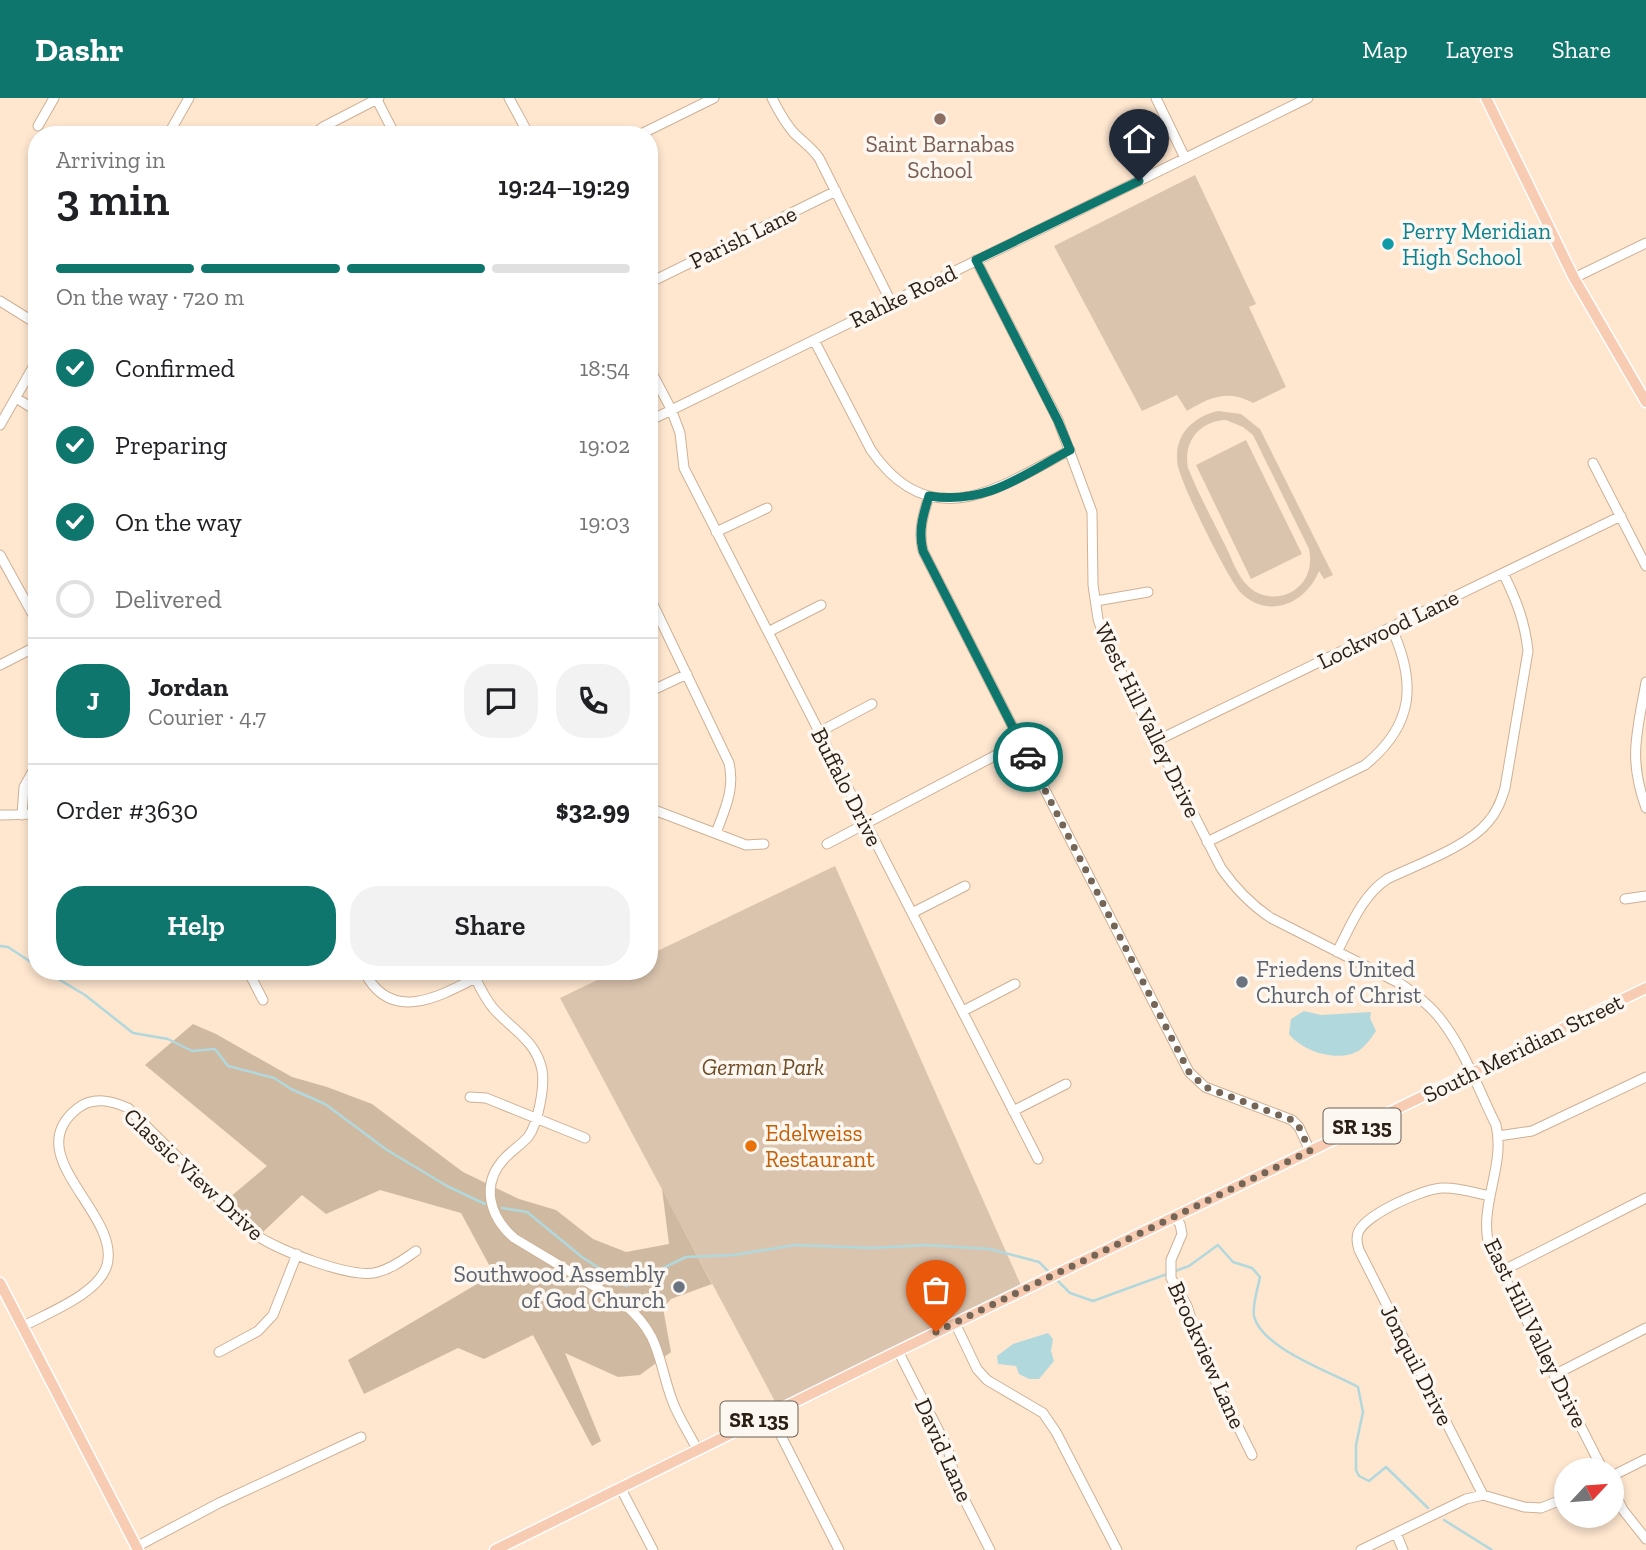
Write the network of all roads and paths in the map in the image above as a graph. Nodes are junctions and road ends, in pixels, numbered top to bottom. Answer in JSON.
{"nodes":[{"id":1,"x":54,"y":98,"type":"edge"},
{"id":2,"x":189,"y":98,"type":"edge"},
{"id":3,"x":509,"y":98,"type":"edge"},
{"id":4,"x":714,"y":98,"type":"edge"},
{"id":5,"x":772,"y":98,"type":"edge"},
{"id":6,"x":1156,"y":98,"type":"edge"},
{"id":7,"x":1308,"y":98,"type":"edge"},
{"id":8,"x":1486,"y":98,"type":"edge"},
{"id":9,"x":377,"y":99,"type":"edge"},
{"id":10,"x":39,"y":126,"type":"edge"},
{"id":11,"x":173,"y":126,"type":"edge"},
{"id":12,"x":325,"y":126,"type":"edge"},
{"id":13,"x":390,"y":126,"type":"edge"},
{"id":14,"x":524,"y":126,"type":"edge"},
{"id":15,"x":657,"y":126,"type":"edge"},
{"id":16,"x":1185,"y":158,"type":"junction"},
{"id":17,"x":836,"y":191,"type":"junction"},
{"id":18,"x":1646,"y":243,"type":"edge"},
{"id":19,"x":976,"y":260,"type":"junction"},
{"id":20,"x":1574,"y":278,"type":"junction"},
{"id":21,"x":658,"y":280,"type":"edge"},
{"id":22,"x":0,"y":301,"type":"edge"},
{"id":23,"x":891,"y":302,"type":"junction"},
{"id":24,"x":28,"y":318,"type":"edge"},
{"id":25,"x":814,"y":340,"type":"junction"},
{"id":26,"x":28,"y":376,"type":"edge"},
{"id":27,"x":658,"y":384,"type":"edge"},
{"id":28,"x":16,"y":398,"type":"junction"},
{"id":29,"x":1646,"y":402,"type":"edge"},
{"id":30,"x":28,"y":405,"type":"edge"},
{"id":31,"x":671,"y":409,"type":"junction"},
{"id":32,"x":658,"y":416,"type":"edge"},
{"id":33,"x":0,"y":425,"type":"edge"},
{"id":34,"x":1070,"y":450,"type":"junction"},
{"id":35,"x":1593,"y":463,"type":"dead end"},
{"id":36,"x":929,"y":496,"type":"junction"},
{"id":37,"x":767,"y":508,"type":"dead end"},
{"id":38,"x":1620,"y":516,"type":"junction"},
{"id":39,"x":716,"y":532,"type":"junction"},
{"id":40,"x":0,"y":555,"type":"edge"},
{"id":41,"x":1646,"y":566,"type":"edge"},
{"id":42,"x":1503,"y":573,"type":"junction"},
{"id":43,"x":1149,"y":592,"type":"dead end"},
{"id":44,"x":1096,"y":601,"type":"junction"},
{"id":45,"x":28,"y":606,"type":"edge"},
{"id":46,"x":821,"y":606,"type":"dead end"},
{"id":47,"x":658,"y":614,"type":"edge"},
{"id":48,"x":1391,"y":627,"type":"junction"},
{"id":49,"x":768,"y":632,"type":"junction"},
{"id":50,"x":28,"y":651,"type":"edge"},
{"id":51,"x":0,"y":665,"type":"edge"},
{"id":52,"x":687,"y":674,"type":"junction"},
{"id":53,"x":1646,"y":682,"type":"edge"},
{"id":54,"x":658,"y":688,"type":"edge"},
{"id":55,"x":872,"y":704,"type":"dead end"},
{"id":56,"x":819,"y":732,"type":"junction"},
{"id":57,"x":1156,"y":741,"type":"junction"},
{"id":58,"x":1021,"y":742,"type":"junction"},
{"id":59,"x":28,"y":780,"type":"edge"},
{"id":60,"x":1646,"y":808,"type":"edge"},
{"id":61,"x":658,"y":811,"type":"edge"},
{"id":62,"x":22,"y":814,"type":"junction"},
{"id":63,"x":28,"y":814,"type":"edge"},
{"id":64,"x":0,"y":815,"type":"edge"},
{"id":65,"x":866,"y":823,"type":"junction"},
{"id":66,"x":716,"y":833,"type":"junction"},
{"id":67,"x":1207,"y":842,"type":"junction"},
{"id":68,"x":764,"y":844,"type":"dead end"},
{"id":69,"x":827,"y":844,"type":"dead end"},
{"id":70,"x":965,"y":886,"type":"dead end"},
{"id":71,"x":1646,"y":896,"type":"edge"},
{"id":72,"x":1625,"y":899,"type":"dead end"},
{"id":73,"x":912,"y":913,"type":"junction"},
{"id":74,"x":1337,"y":952,"type":"junction"},
{"id":75,"x":252,"y":980,"type":"edge"},
{"id":76,"x":371,"y":980,"type":"edge"},
{"id":77,"x":465,"y":980,"type":"edge"},
{"id":78,"x":477,"y":980,"type":"edge"},
{"id":79,"x":1015,"y":984,"type":"dead end"},
{"id":80,"x":1646,"y":988,"type":"edge"},
{"id":81,"x":262,"y":1000,"type":"dead end"},
{"id":82,"x":963,"y":1011,"type":"junction"},
{"id":83,"x":1471,"y":1073,"type":"junction"},
{"id":84,"x":1646,"y":1077,"type":"edge"},
{"id":85,"x":1066,"y":1084,"type":"dead end"},
{"id":86,"x":470,"y":1097,"type":"dead end"},
{"id":87,"x":1013,"y":1111,"type":"junction"},
{"id":88,"x":537,"y":1116,"type":"junction"},
{"id":89,"x":1498,"y":1136,"type":"junction"},
{"id":90,"x":585,"y":1138,"type":"dead end"},
{"id":91,"x":1310,"y":1151,"type":"junction"},
{"id":92,"x":1038,"y":1159,"type":"dead end"},
{"id":93,"x":1490,"y":1196,"type":"junction"},
{"id":94,"x":1646,"y":1198,"type":"edge"},
{"id":95,"x":1174,"y":1217,"type":"junction"},
{"id":96,"x":416,"y":1251,"type":"dead end"},
{"id":97,"x":297,"y":1254,"type":"junction"},
{"id":98,"x":1502,"y":1271,"type":"junction"},
{"id":99,"x":0,"y":1283,"type":"edge"},
{"id":100,"x":955,"y":1323,"type":"junction"},
{"id":101,"x":22,"y":1326,"type":"junction"},
{"id":102,"x":1646,"y":1328,"type":"edge"},
{"id":103,"x":898,"y":1351,"type":"junction"},
{"id":104,"x":219,"y":1352,"type":"dead end"},
{"id":105,"x":1554,"y":1375,"type":"junction"},
{"id":106,"x":770,"y":1413,"type":"junction"},
{"id":107,"x":361,"y":1437,"type":"dead end"},
{"id":108,"x":697,"y":1449,"type":"junction"},
{"id":109,"x":1252,"y":1455,"type":"dead end"},
{"id":110,"x":1597,"y":1458,"type":"edge"},
{"id":111,"x":1646,"y":1459,"type":"edge"},
{"id":112,"x":1624,"y":1470,"type":"edge"},
{"id":113,"x":620,"y":1487,"type":"junction"},
{"id":114,"x":1483,"y":1495,"type":"junction"},
{"id":115,"x":1554,"y":1503,"type":"edge"},
{"id":116,"x":1624,"y":1511,"type":"edge"},
{"id":117,"x":1395,"y":1533,"type":"junction"},
{"id":118,"x":1646,"y":1539,"type":"edge"},
{"id":119,"x":137,"y":1548,"type":"edge"},
{"id":120,"x":495,"y":1550,"type":"edge"},
{"id":121,"x":653,"y":1550,"type":"edge"},
{"id":122,"x":839,"y":1550,"type":"edge"},
{"id":123,"x":990,"y":1550,"type":"edge"},
{"id":124,"x":1117,"y":1550,"type":"edge"},
{"id":125,"x":1361,"y":1550,"type":"edge"},
{"id":126,"x":1403,"y":1550,"type":"edge"}],
"edges":[{"from":1,"to":10,"type":"street"},
{"from":2,"to":11,"type":"street"},
{"from":3,"to":14,"type":"street"},
{"from":4,"to":15,"type":"street"},
{"from":5,"to":17,"type":"street"},
{"from":6,"to":16,"type":"street"},
{"from":7,"to":16,"type":"street","name":"Rahke Road"},
{"from":8,"to":20,"type":"main road"},
{"from":9,"to":12,"type":"street"},
{"from":9,"to":13,"type":"street"},
{"from":16,"to":19,"type":"street","name":"Rahke Road"},
{"from":17,"to":21,"type":"street","name":"Parish Lane"},
{"from":17,"to":23,"type":"street"},
{"from":18,"to":20,"type":"street"},
{"from":19,"to":23,"type":"street","name":"Rahke Road"},
{"from":19,"to":34,"type":"street","name":"West Hill Valley Drive"},
{"from":20,"to":29,"type":"main road"},
{"from":22,"to":24,"type":"street"},
{"from":23,"to":25,"type":"street","name":"Rahke Road"},
{"from":25,"to":31,"type":"street","name":"Rahke Road"},
{"from":25,"to":36,"type":"street"},
{"from":26,"to":28,"type":"street"},
{"from":27,"to":31,"type":"street","name":"Buffalo Drive"},
{"from":28,"to":30,"type":"street"},
{"from":28,"to":33,"type":"street"},
{"from":31,"to":32,"type":"street","name":"Rahke Road"},
{"from":31,"to":39,"type":"street","name":"Buffalo Drive"},
{"from":34,"to":36,"type":"street"},
{"from":34,"to":44,"type":"street","name":"West Hill Valley Drive"},
{"from":35,"to":38,"type":"street"},
{"from":36,"to":58,"type":"street"},
{"from":37,"to":39,"type":"street"},
{"from":38,"to":41,"type":"street"},
{"from":38,"to":42,"type":"street","name":"Lockwood Lane"},
{"from":39,"to":49,"type":"street","name":"Buffalo Drive"},
{"from":40,"to":45,"type":"street"},
{"from":42,"to":48,"type":"street","name":"Lockwood Lane"},
{"from":42,"to":74,"type":"street"},
{"from":43,"to":44,"type":"street"},
{"from":44,"to":57,"type":"street","name":"West Hill Valley Drive"},
{"from":46,"to":49,"type":"street"},
{"from":47,"to":52,"type":"street"},
{"from":48,"to":57,"type":"street","name":"Lockwood Lane"},
{"from":48,"to":67,"type":"street"},
{"from":49,"to":56,"type":"street","name":"Buffalo Drive"},
{"from":50,"to":51,"type":"street"},
{"from":52,"to":54,"type":"street"},
{"from":52,"to":66,"type":"street"},
{"from":53,"to":60,"type":"street"},
{"from":55,"to":56,"type":"street"},
{"from":56,"to":65,"type":"street","name":"Buffalo Drive"},
{"from":57,"to":67,"type":"street","name":"West Hill Valley Drive"},
{"from":58,"to":65,"type":"street"},
{"from":58,"to":91,"type":"street"},
{"from":59,"to":62,"type":"street"},
{"from":61,"to":66,"type":"street"},
{"from":62,"to":63,"type":"street"},
{"from":62,"to":64,"type":"street"},
{"from":65,"to":69,"type":"street"},
{"from":65,"to":73,"type":"street","name":"Buffalo Drive"},
{"from":66,"to":68,"type":"street"},
{"from":67,"to":74,"type":"street","name":"West Hill Valley Drive"},
{"from":70,"to":73,"type":"street"},
{"from":71,"to":72,"type":"street"},
{"from":73,"to":82,"type":"street","name":"Buffalo Drive"},
{"from":74,"to":83,"type":"street","name":"West Hill Valley Drive"},
{"from":75,"to":81,"type":"street"},
{"from":76,"to":77,"type":"street"},
{"from":78,"to":88,"type":"street"},
{"from":79,"to":82,"type":"street"},
{"from":80,"to":83,"type":"main road","name":"South Meridian Street","number":"SR 135"},
{"from":82,"to":87,"type":"street","name":"Buffalo Drive"},
{"from":83,"to":89,"type":"street","name":"East Hill Valley Drive"},
{"from":83,"to":91,"type":"main road","name":"South Meridian Street","number":"SR 135"},
{"from":84,"to":89,"type":"street"},
{"from":85,"to":87,"type":"street"},
{"from":86,"to":88,"type":"street"},
{"from":87,"to":92,"type":"street","name":"Buffalo Drive"},
{"from":88,"to":90,"type":"street"},
{"from":88,"to":108,"type":"street"},
{"from":89,"to":93,"type":"street","name":"East Hill Valley Drive"},
{"from":91,"to":95,"type":"main road","name":"South Meridian Street","number":"SR 135"},
{"from":93,"to":98,"type":"street","name":"East Hill Valley Drive"},
{"from":93,"to":114,"type":"street","name":"Jonquil Drive"},
{"from":94,"to":98,"type":"street"},
{"from":95,"to":100,"type":"main road","name":"South Meridian Street","number":"SR 135"},
{"from":95,"to":109,"type":"street","name":"Brookview Lane"},
{"from":96,"to":97,"type":"street","name":"Classic View Drive"},
{"from":97,"to":101,"type":"street","name":"Classic View Drive"},
{"from":97,"to":104,"type":"street"},
{"from":98,"to":105,"type":"street","name":"East Hill Valley Drive"},
{"from":99,"to":101,"type":"main road"},
{"from":100,"to":103,"type":"main road","name":"South Meridian Street","number":"SR 135"},
{"from":100,"to":124,"type":"street"},
{"from":101,"to":119,"type":"main road"},
{"from":102,"to":105,"type":"street"},
{"from":103,"to":106,"type":"main road","name":"South Meridian Street","number":"SR 135"},
{"from":103,"to":123,"type":"street","name":"David Lane"},
{"from":105,"to":110,"type":"street","name":"East Hill Valley Drive"},
{"from":106,"to":108,"type":"main road","name":"South Meridian Street","number":"SR 135"},
{"from":106,"to":122,"type":"street"},
{"from":107,"to":119,"type":"street"},
{"from":108,"to":113,"type":"main road","name":"South Meridian Street","number":"SR 135"},
{"from":111,"to":112,"type":"street"},
{"from":113,"to":120,"type":"main road","name":"South Meridian Street","number":"SR 135"},
{"from":113,"to":121,"type":"street"},
{"from":114,"to":115,"type":"street"},
{"from":114,"to":117,"type":"street"},
{"from":116,"to":118,"type":"street"},
{"from":117,"to":125,"type":"street"},
{"from":117,"to":126,"type":"street"}]}
